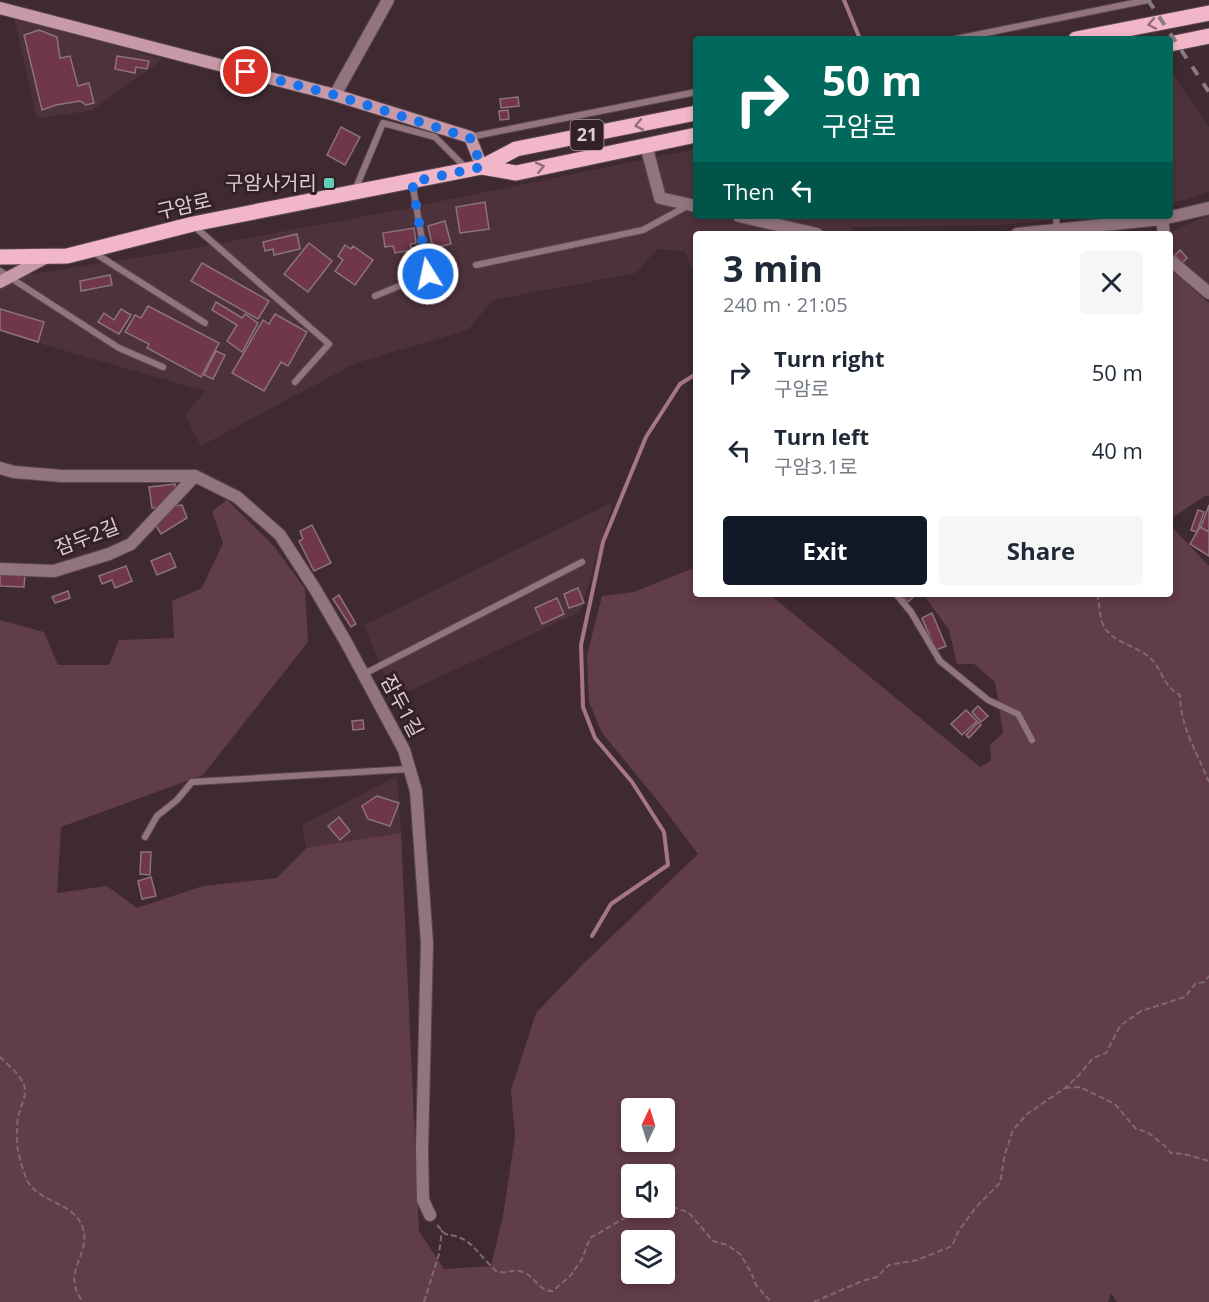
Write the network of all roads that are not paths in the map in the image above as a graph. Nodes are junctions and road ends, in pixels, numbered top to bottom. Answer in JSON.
{"nodes":[{"id":1,"x":388,"y":0,"type":"edge"},
{"id":2,"x":1148,"y":0,"type":"edge"},
{"id":3,"x":0,"y":8,"type":"edge"},
{"id":4,"x":1209,"y":13,"type":"edge"},
{"id":5,"x":971,"y":36,"type":"edge"},
{"id":6,"x":1091,"y":36,"type":"edge"},
{"id":7,"x":1209,"y":36,"type":"edge"},
{"id":8,"x":1173,"y":43,"type":"edge"},
{"id":9,"x":693,"y":93,"type":"edge"},
{"id":10,"x":335,"y":95,"type":"junction"},
{"id":11,"x":693,"y":115,"type":"edge"},
{"id":12,"x":693,"y":136,"type":"edge"},
{"id":13,"x":470,"y":138,"type":"junction"},
{"id":14,"x":646,"y":145,"type":"junction"},
{"id":15,"x":476,"y":169,"type":"junction"},
{"id":16,"x":412,"y":182,"type":"junction"},
{"id":17,"x":354,"y":194,"type":"junction"},
{"id":18,"x":693,"y":206,"type":"edge"},
{"id":19,"x":1209,"y":208,"type":"edge"},
{"id":20,"x":1173,"y":216,"type":"edge"},
{"id":21,"x":752,"y":219,"type":"edge"},
{"id":22,"x":1056,"y":219,"type":"edge"},
{"id":23,"x":1161,"y":219,"type":"joint"},
{"id":24,"x":193,"y":224,"type":"junction"},
{"id":25,"x":1057,"y":230,"type":"junction"},
{"id":26,"x":805,"y":231,"type":"edge"},
{"id":27,"x":1047,"y":231,"type":"edge"},
{"id":28,"x":1163,"y":231,"type":"edge"},
{"id":29,"x":92,"y":251,"type":"junction"},
{"id":30,"x":0,"y":257,"type":"edge"},
{"id":31,"x":45,"y":258,"type":"junction"},
{"id":32,"x":1173,"y":263,"type":"edge"},
{"id":33,"x":477,"y":265,"type":"dead end"},
{"id":34,"x":3,"y":277,"type":"edge"},
{"id":35,"x":1209,"y":293,"type":"edge"},
{"id":36,"x":375,"y":296,"type":"dead end"},
{"id":37,"x":205,"y":323,"type":"dead end"},
{"id":38,"x":163,"y":367,"type":"dead end"},
{"id":39,"x":295,"y":382,"type":"dead end"},
{"id":40,"x":0,"y":468,"type":"edge"},
{"id":41,"x":195,"y":476,"type":"junction"},
{"id":42,"x":582,"y":562,"type":"dead end"},
{"id":43,"x":0,"y":569,"type":"edge"},
{"id":44,"x":898,"y":597,"type":"edge"},
{"id":45,"x":363,"y":675,"type":"junction"},
{"id":46,"x":1032,"y":740,"type":"dead end"},
{"id":47,"x":410,"y":769,"type":"junction"},
{"id":48,"x":145,"y":837,"type":"dead end"},
{"id":49,"x":430,"y":1215,"type":"dead end"}],
"edges":[{"from":1,"to":10,"type":"street"},
{"from":2,"to":5,"type":"lane"},
{"from":3,"to":10,"type":"street"},
{"from":4,"to":6,"type":"main road","one_way":true},
{"from":7,"to":8,"type":"main road"},
{"from":9,"to":13,"type":"lane"},
{"from":10,"to":13,"type":"street"},
{"from":11,"to":15,"type":"main road","name":"구암로","number":"21","one_way":true},
{"from":12,"to":14,"type":"main road","name":"구암로","number":"21"},
{"from":13,"to":15,"type":"street"},
{"from":15,"to":14,"type":"main road","name":"구암로","number":"21","one_way":true},
{"from":14,"to":18,"type":"street"},
{"from":15,"to":16,"type":"main road","name":"구암로","number":"21"},
{"from":15,"to":17,"type":"lane"},
{"from":16,"to":17,"type":"main road","name":"구암로","number":"21"},
{"from":16,"to":36,"type":"lane"},
{"from":17,"to":24,"type":"main road","name":"구암로","number":"21"},
{"from":18,"to":33,"type":"lane"},
{"from":19,"to":20,"type":"street"},
{"from":21,"to":26,"type":"street"},
{"from":22,"to":25,"type":"lane"},
{"from":23,"to":25,"type":"street"},
{"from":23,"to":28,"type":"street"},
{"from":24,"to":29,"type":"main road","name":"구암로","number":"21"},
{"from":24,"to":39,"type":"lane"},
{"from":25,"to":27,"type":"street"},
{"from":29,"to":31,"type":"main road","name":"구암로","number":"21"},
{"from":29,"to":37,"type":"lane"},
{"from":30,"to":31,"type":"main road","name":"구암로","number":"21"},
{"from":31,"to":34,"type":"street"},
{"from":32,"to":35,"type":"street"},
{"from":34,"to":38,"type":"lane"},
{"from":40,"to":41,"type":"street","name":"잠두1길"},
{"from":41,"to":43,"type":"street","name":"잠두2길"},
{"from":41,"to":45,"type":"street","name":"잠두1길"},
{"from":42,"to":45,"type":"lane"},
{"from":44,"to":46,"type":"lane"},
{"from":45,"to":47,"type":"street","name":"잠두1길"},
{"from":47,"to":48,"type":"lane"},
{"from":47,"to":49,"type":"street","name":"잠두1길"}]}
